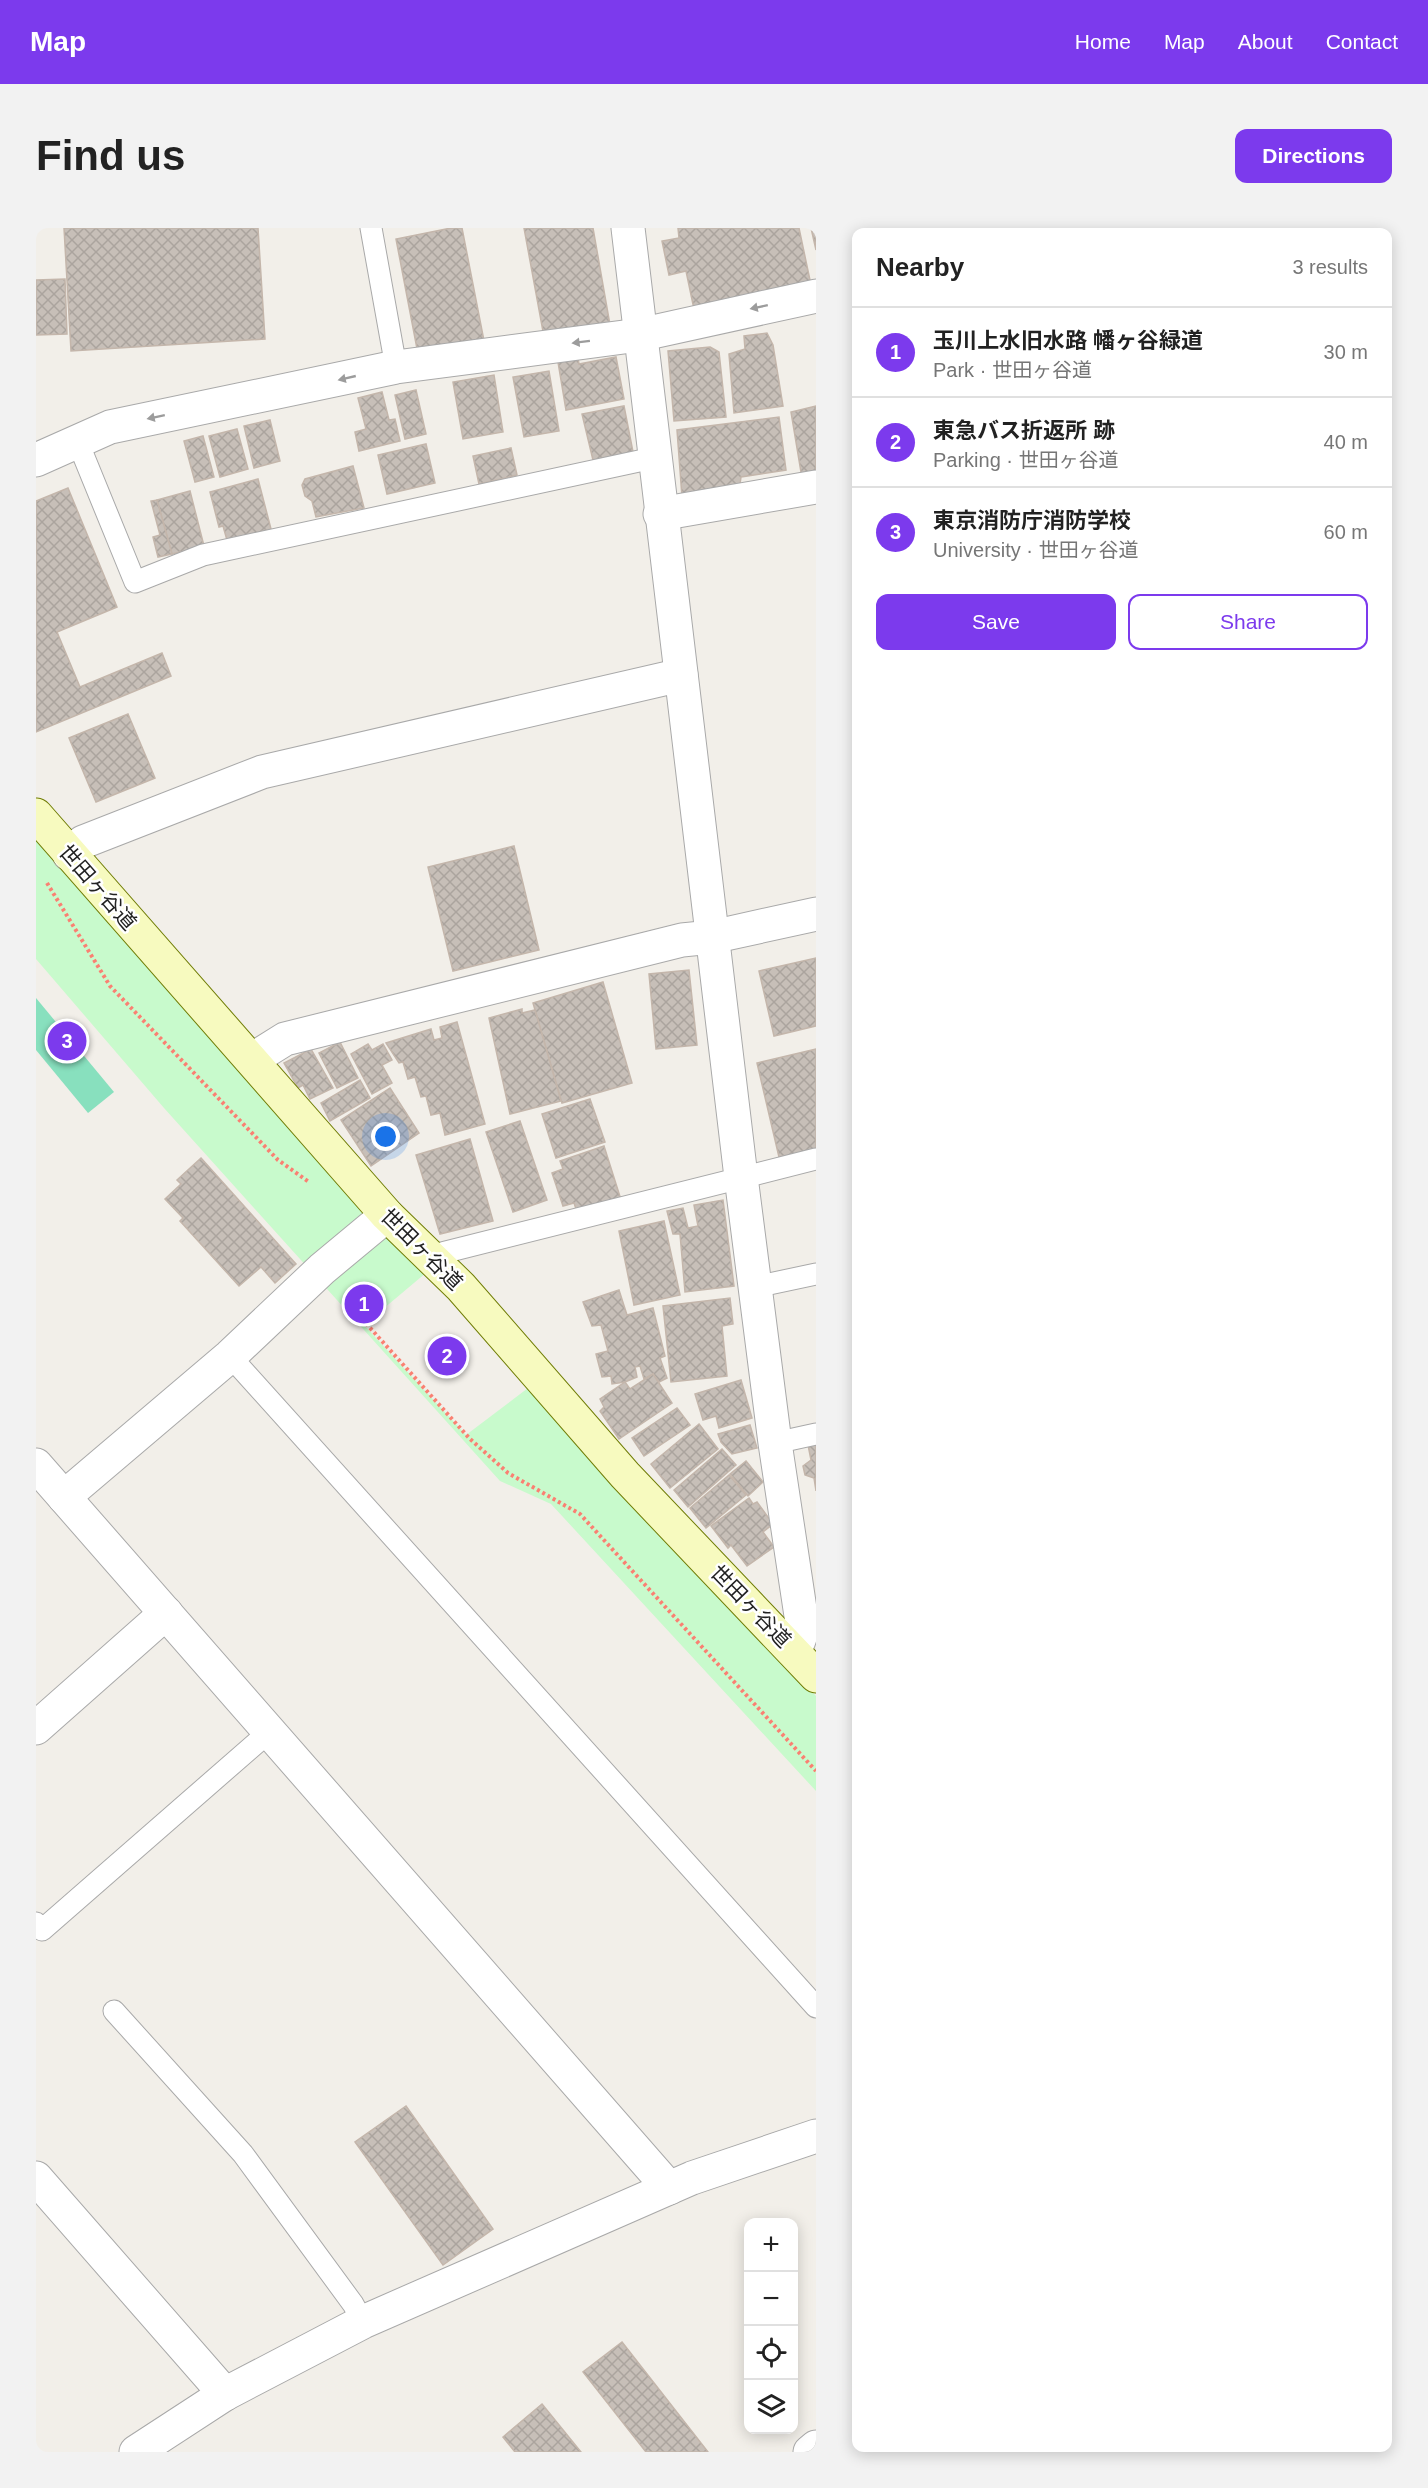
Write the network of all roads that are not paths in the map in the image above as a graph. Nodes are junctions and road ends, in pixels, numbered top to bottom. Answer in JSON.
{"nodes":[{"id":1,"x":371,"y":228,"type":"edge"},
{"id":2,"x":628,"y":228,"type":"edge"},
{"id":3,"x":816,"y":296,"type":"edge"},
{"id":4,"x":639,"y":335,"type":"junction"},
{"id":5,"x":396,"y":367,"type":"junction"},
{"id":6,"x":77,"y":441,"type":"junction"},
{"id":7,"x":653,"y":458,"type":"junction"},
{"id":8,"x":36,"y":460,"type":"edge"},
{"id":9,"x":816,"y":487,"type":"edge"},
{"id":10,"x":660,"y":514,"type":"junction"},
{"id":11,"x":681,"y":675,"type":"junction"},
{"id":12,"x":36,"y":815,"type":"edge"},
{"id":13,"x":69,"y":854,"type":"junction"},
{"id":14,"x":816,"y":914,"type":"edge"},
{"id":15,"x":712,"y":937,"type":"junction"},
{"id":16,"x":253,"y":1059,"type":"junction"},
{"id":17,"x":816,"y":1159,"type":"edge"},
{"id":18,"x":741,"y":1177,"type":"junction"},
{"id":19,"x":387,"y":1215,"type":"junction"},
{"id":20,"x":430,"y":1256,"type":"junction"},
{"id":21,"x":816,"y":1274,"type":"edge"},
{"id":22,"x":755,"y":1287,"type":"junction"},
{"id":23,"x":230,"y":1356,"type":"junction"},
{"id":24,"x":816,"y":1434,"type":"edge"},
{"id":25,"x":775,"y":1443,"type":"junction"},
{"id":26,"x":36,"y":1465,"type":"edge"},
{"id":27,"x":64,"y":1497,"type":"junction"},
{"id":28,"x":166,"y":1613,"type":"junction"},
{"id":29,"x":806,"y":1648,"type":"edge"},
{"id":30,"x":816,"y":1676,"type":"edge"},
{"id":31,"x":36,"y":1728,"type":"edge"},
{"id":32,"x":270,"y":1731,"type":"junction"},
{"id":33,"x":36,"y":1923,"type":"edge"},
{"id":34,"x":816,"y":2007,"type":"edge"},
{"id":35,"x":114,"y":2012,"type":"dead end"},
{"id":36,"x":816,"y":2136,"type":"edge"},
{"id":37,"x":36,"y":2178,"type":"edge"},
{"id":38,"x":669,"y":2188,"type":"junction"},
{"id":39,"x":363,"y":2322,"type":"junction"},
{"id":40,"x":225,"y":2394,"type":"junction"},
{"id":41,"x":174,"y":2441,"type":"edge"},
{"id":42,"x":816,"y":2447,"type":"edge"},
{"id":43,"x":136,"y":2452,"type":"edge"},
{"id":44,"x":810,"y":2452,"type":"edge"}],
"edges":[{"from":1,"to":5,"type":"lane"},
{"from":2,"to":4,"type":"street"},
{"from":3,"to":4,"type":"street","one_way":true},
{"from":4,"to":5,"type":"street","one_way":true},
{"from":4,"to":7,"type":"street"},
{"from":5,"to":6,"type":"street","one_way":true},
{"from":6,"to":7,"type":"lane"},
{"from":6,"to":8,"type":"street"},
{"from":7,"to":10,"type":"street"},
{"from":9,"to":10,"type":"street"},
{"from":10,"to":11,"type":"street"},
{"from":11,"to":13,"type":"street"},
{"from":11,"to":15,"type":"street"},
{"from":12,"to":13,"type":"street","name":"世田ヶ谷道"},
{"from":13,"to":16,"type":"street","name":"世田ヶ谷道"},
{"from":14,"to":15,"type":"street"},
{"from":15,"to":16,"type":"street"},
{"from":15,"to":18,"type":"street"},
{"from":16,"to":19,"type":"street","name":"世田ヶ谷道"},
{"from":17,"to":18,"type":"lane"},
{"from":18,"to":20,"type":"lane"},
{"from":18,"to":22,"type":"street"},
{"from":19,"to":20,"type":"street","name":"世田ヶ谷道"},
{"from":19,"to":23,"type":"street"},
{"from":20,"to":29,"type":"street","name":"世田ヶ谷道"},
{"from":21,"to":22,"type":"lane"},
{"from":22,"to":25,"type":"street"},
{"from":23,"to":27,"type":"street"},
{"from":23,"to":34,"type":"lane"},
{"from":24,"to":25,"type":"lane"},
{"from":25,"to":29,"type":"street"},
{"from":26,"to":27,"type":"street"},
{"from":27,"to":28,"type":"street"},
{"from":28,"to":31,"type":"street"},
{"from":28,"to":32,"type":"street"},
{"from":29,"to":30,"type":"street","name":"世田ヶ谷道"},
{"from":32,"to":33,"type":"lane"},
{"from":32,"to":38,"type":"street"},
{"from":35,"to":39,"type":"lane"},
{"from":36,"to":38,"type":"street"},
{"from":37,"to":40,"type":"street"},
{"from":38,"to":39,"type":"street"},
{"from":39,"to":40,"type":"street"},
{"from":40,"to":41,"type":"street"},
{"from":41,"to":43,"type":"street"},
{"from":42,"to":44,"type":"street"}]}
